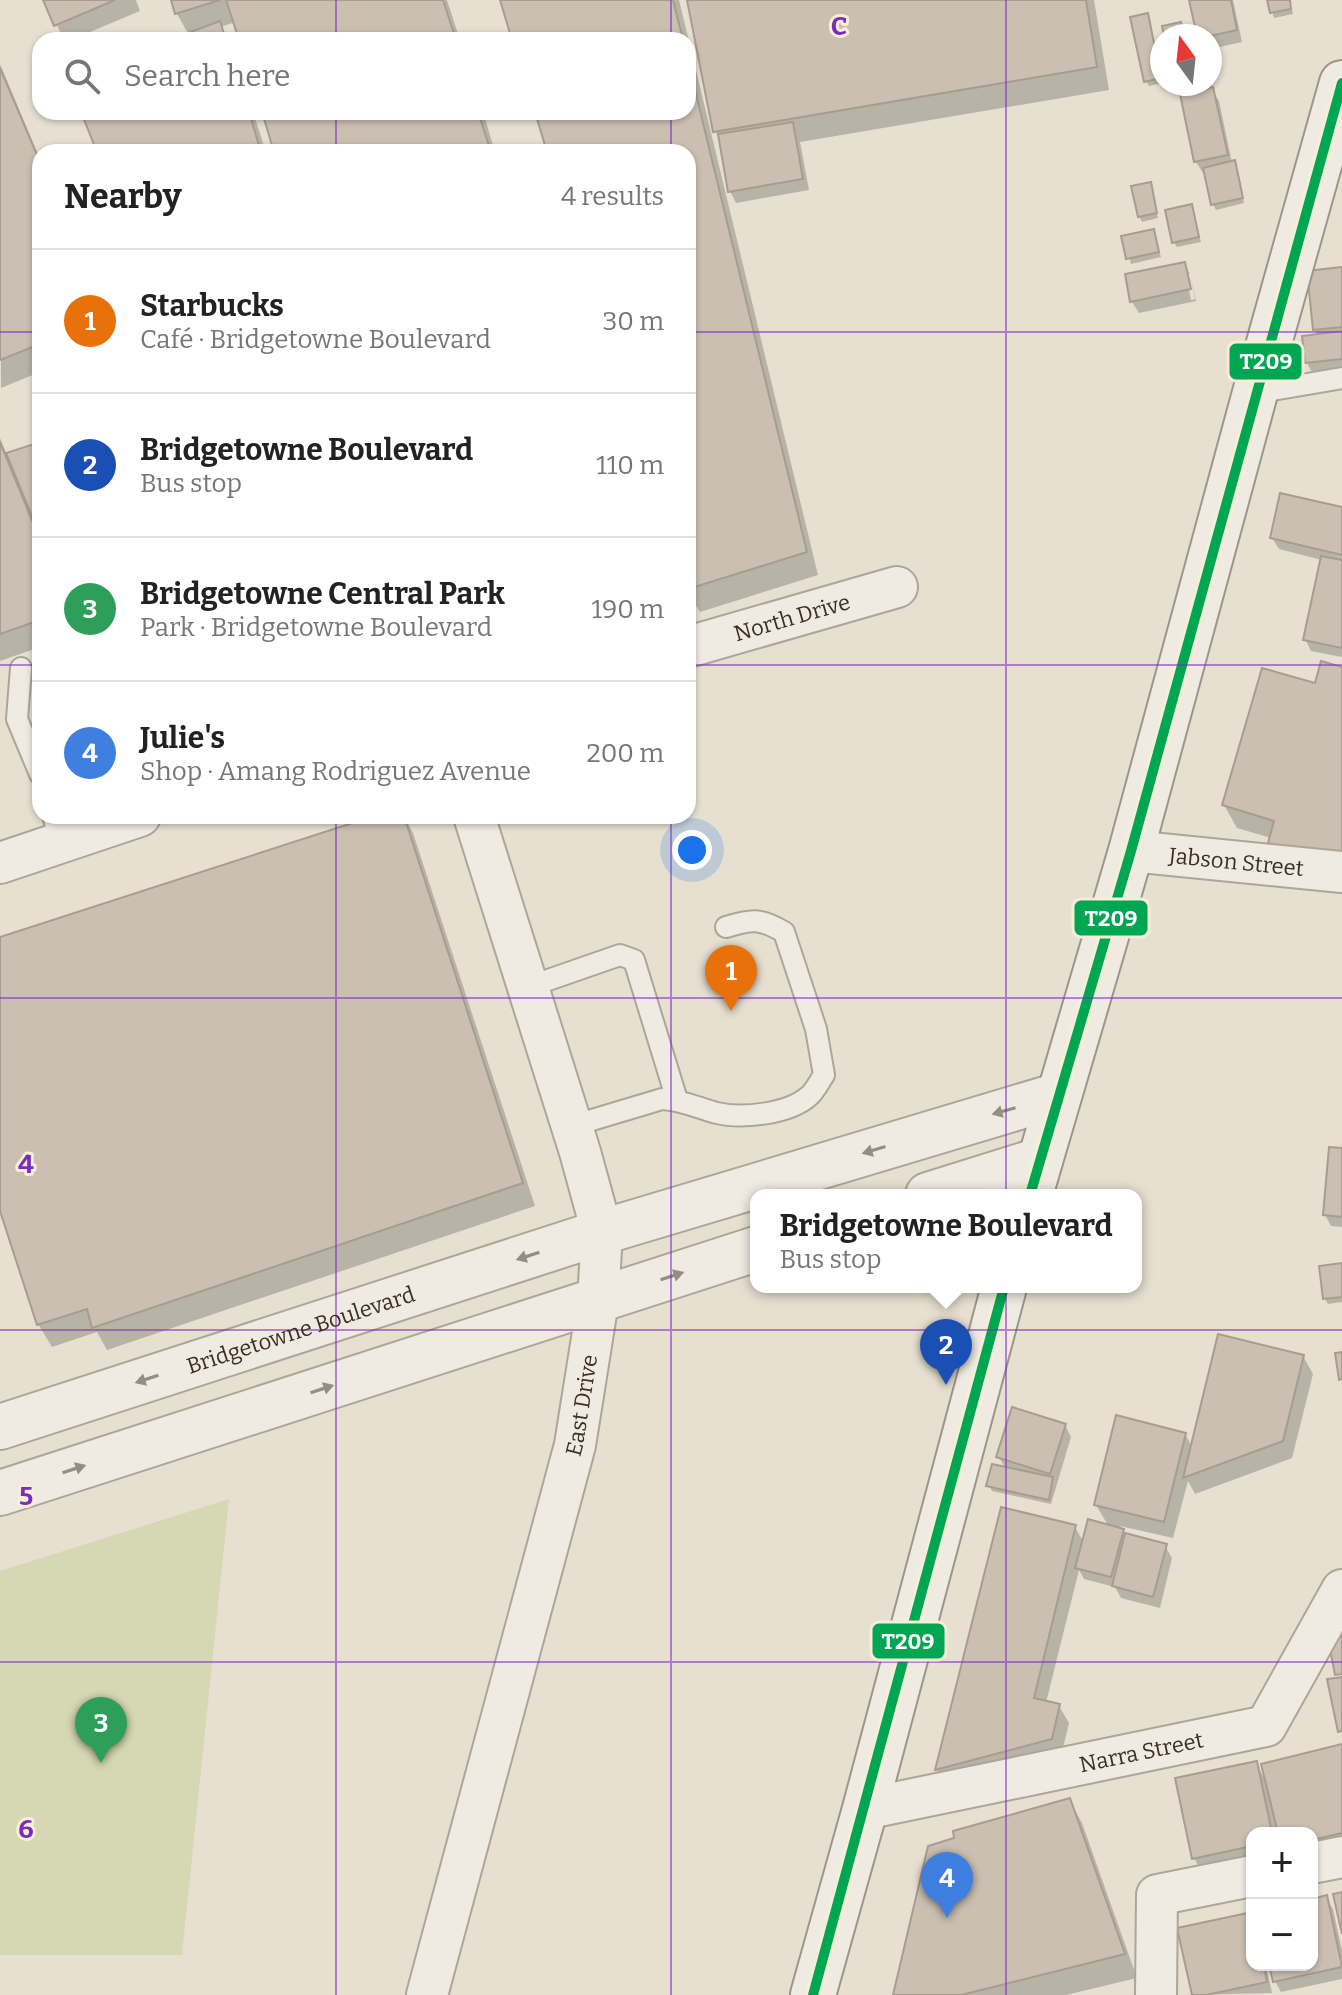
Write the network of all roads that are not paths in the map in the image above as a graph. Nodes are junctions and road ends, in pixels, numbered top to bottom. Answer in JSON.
{"nodes":[{"id":1,"x":1342,"y":83,"type":"edge"},
{"id":2,"x":1342,"y":378,"type":"edge"},
{"id":3,"x":1255,"y":393,"type":"junction"},
{"id":4,"x":897,"y":587,"type":"dead end"},
{"id":5,"x":696,"y":645,"type":"edge"},
{"id":6,"x":21,"y":668,"type":"dead end"},
{"id":7,"x":32,"y":755,"type":"edge"},
{"id":8,"x":89,"y":824,"type":"edge"},
{"id":9,"x":477,"y":824,"type":"edge"},
{"id":10,"x":57,"y":829,"type":"edge"},
{"id":11,"x":1131,"y":851,"type":"junction"},
{"id":12,"x":0,"y":863,"type":"edge"},
{"id":13,"x":1342,"y":872,"type":"edge"},
{"id":14,"x":726,"y":927,"type":"dead end"},
{"id":15,"x":528,"y":987,"type":"junction"},
{"id":16,"x":1059,"y":1095,"type":"junction"},
{"id":17,"x":677,"y":1100,"type":"junction"},
{"id":18,"x":572,"y":1126,"type":"junction"},
{"id":19,"x":1035,"y":1178,"type":"edge"},
{"id":20,"x":966,"y":1189,"type":"edge"},
{"id":21,"x":602,"y":1232,"type":"junction"},
{"id":22,"x":750,"y":1251,"type":"edge"},
{"id":23,"x":1002,"y":1293,"type":"edge"},
{"id":24,"x":598,"y":1301,"type":"junction"},
{"id":25,"x":0,"y":1427,"type":"edge"},
{"id":26,"x":0,"y":1493,"type":"edge"},
{"id":27,"x":1342,"y":1590,"type":"edge"},
{"id":28,"x":865,"y":1809,"type":"junction"},
{"id":29,"x":1342,"y":1857,"type":"edge"},
{"id":30,"x":1318,"y":1862,"type":"edge"},
{"id":31,"x":1246,"y":1877,"type":"edge"},
{"id":32,"x":427,"y":1995,"type":"edge"},
{"id":33,"x":813,"y":1995,"type":"edge"},
{"id":34,"x":1156,"y":1995,"type":"edge"}],
"edges":[{"from":1,"to":3,"type":"street"},
{"from":2,"to":3,"type":"lane"},
{"from":3,"to":11,"type":"street"},
{"from":4,"to":5,"type":"street","name":"North Drive"},
{"from":6,"to":7,"type":"lane"},
{"from":8,"to":10,"type":"street"},
{"from":9,"to":15,"type":"street","name":"East Drive"},
{"from":10,"to":12,"type":"street"},
{"from":11,"to":13,"type":"street","name":"Jabson Street"},
{"from":11,"to":16,"type":"street"},
{"from":14,"to":17,"type":"lane"},
{"from":15,"to":17,"type":"lane"},
{"from":15,"to":18,"type":"street","name":"East Drive"},
{"from":16,"to":19,"type":"street"},
{"from":16,"to":21,"type":"street","name":"Bridgetowne Boulevard","one_way":true},
{"from":17,"to":18,"type":"lane"},
{"from":18,"to":21,"type":"street","name":"East Drive"},
{"from":19,"to":20,"type":"street"},
{"from":21,"to":24,"type":"street","name":"East Drive"},
{"from":21,"to":25,"type":"street","name":"Bridgetowne Boulevard","one_way":true},
{"from":24,"to":22,"type":"street","one_way":true},
{"from":23,"to":28,"type":"street"},
{"from":26,"to":24,"type":"street","one_way":true},
{"from":24,"to":32,"type":"street","name":"East Drive"},
{"from":27,"to":28,"type":"street","name":"Narra Street"},
{"from":28,"to":33,"type":"street"},
{"from":29,"to":30,"type":"street"},
{"from":31,"to":34,"type":"street"}]}
